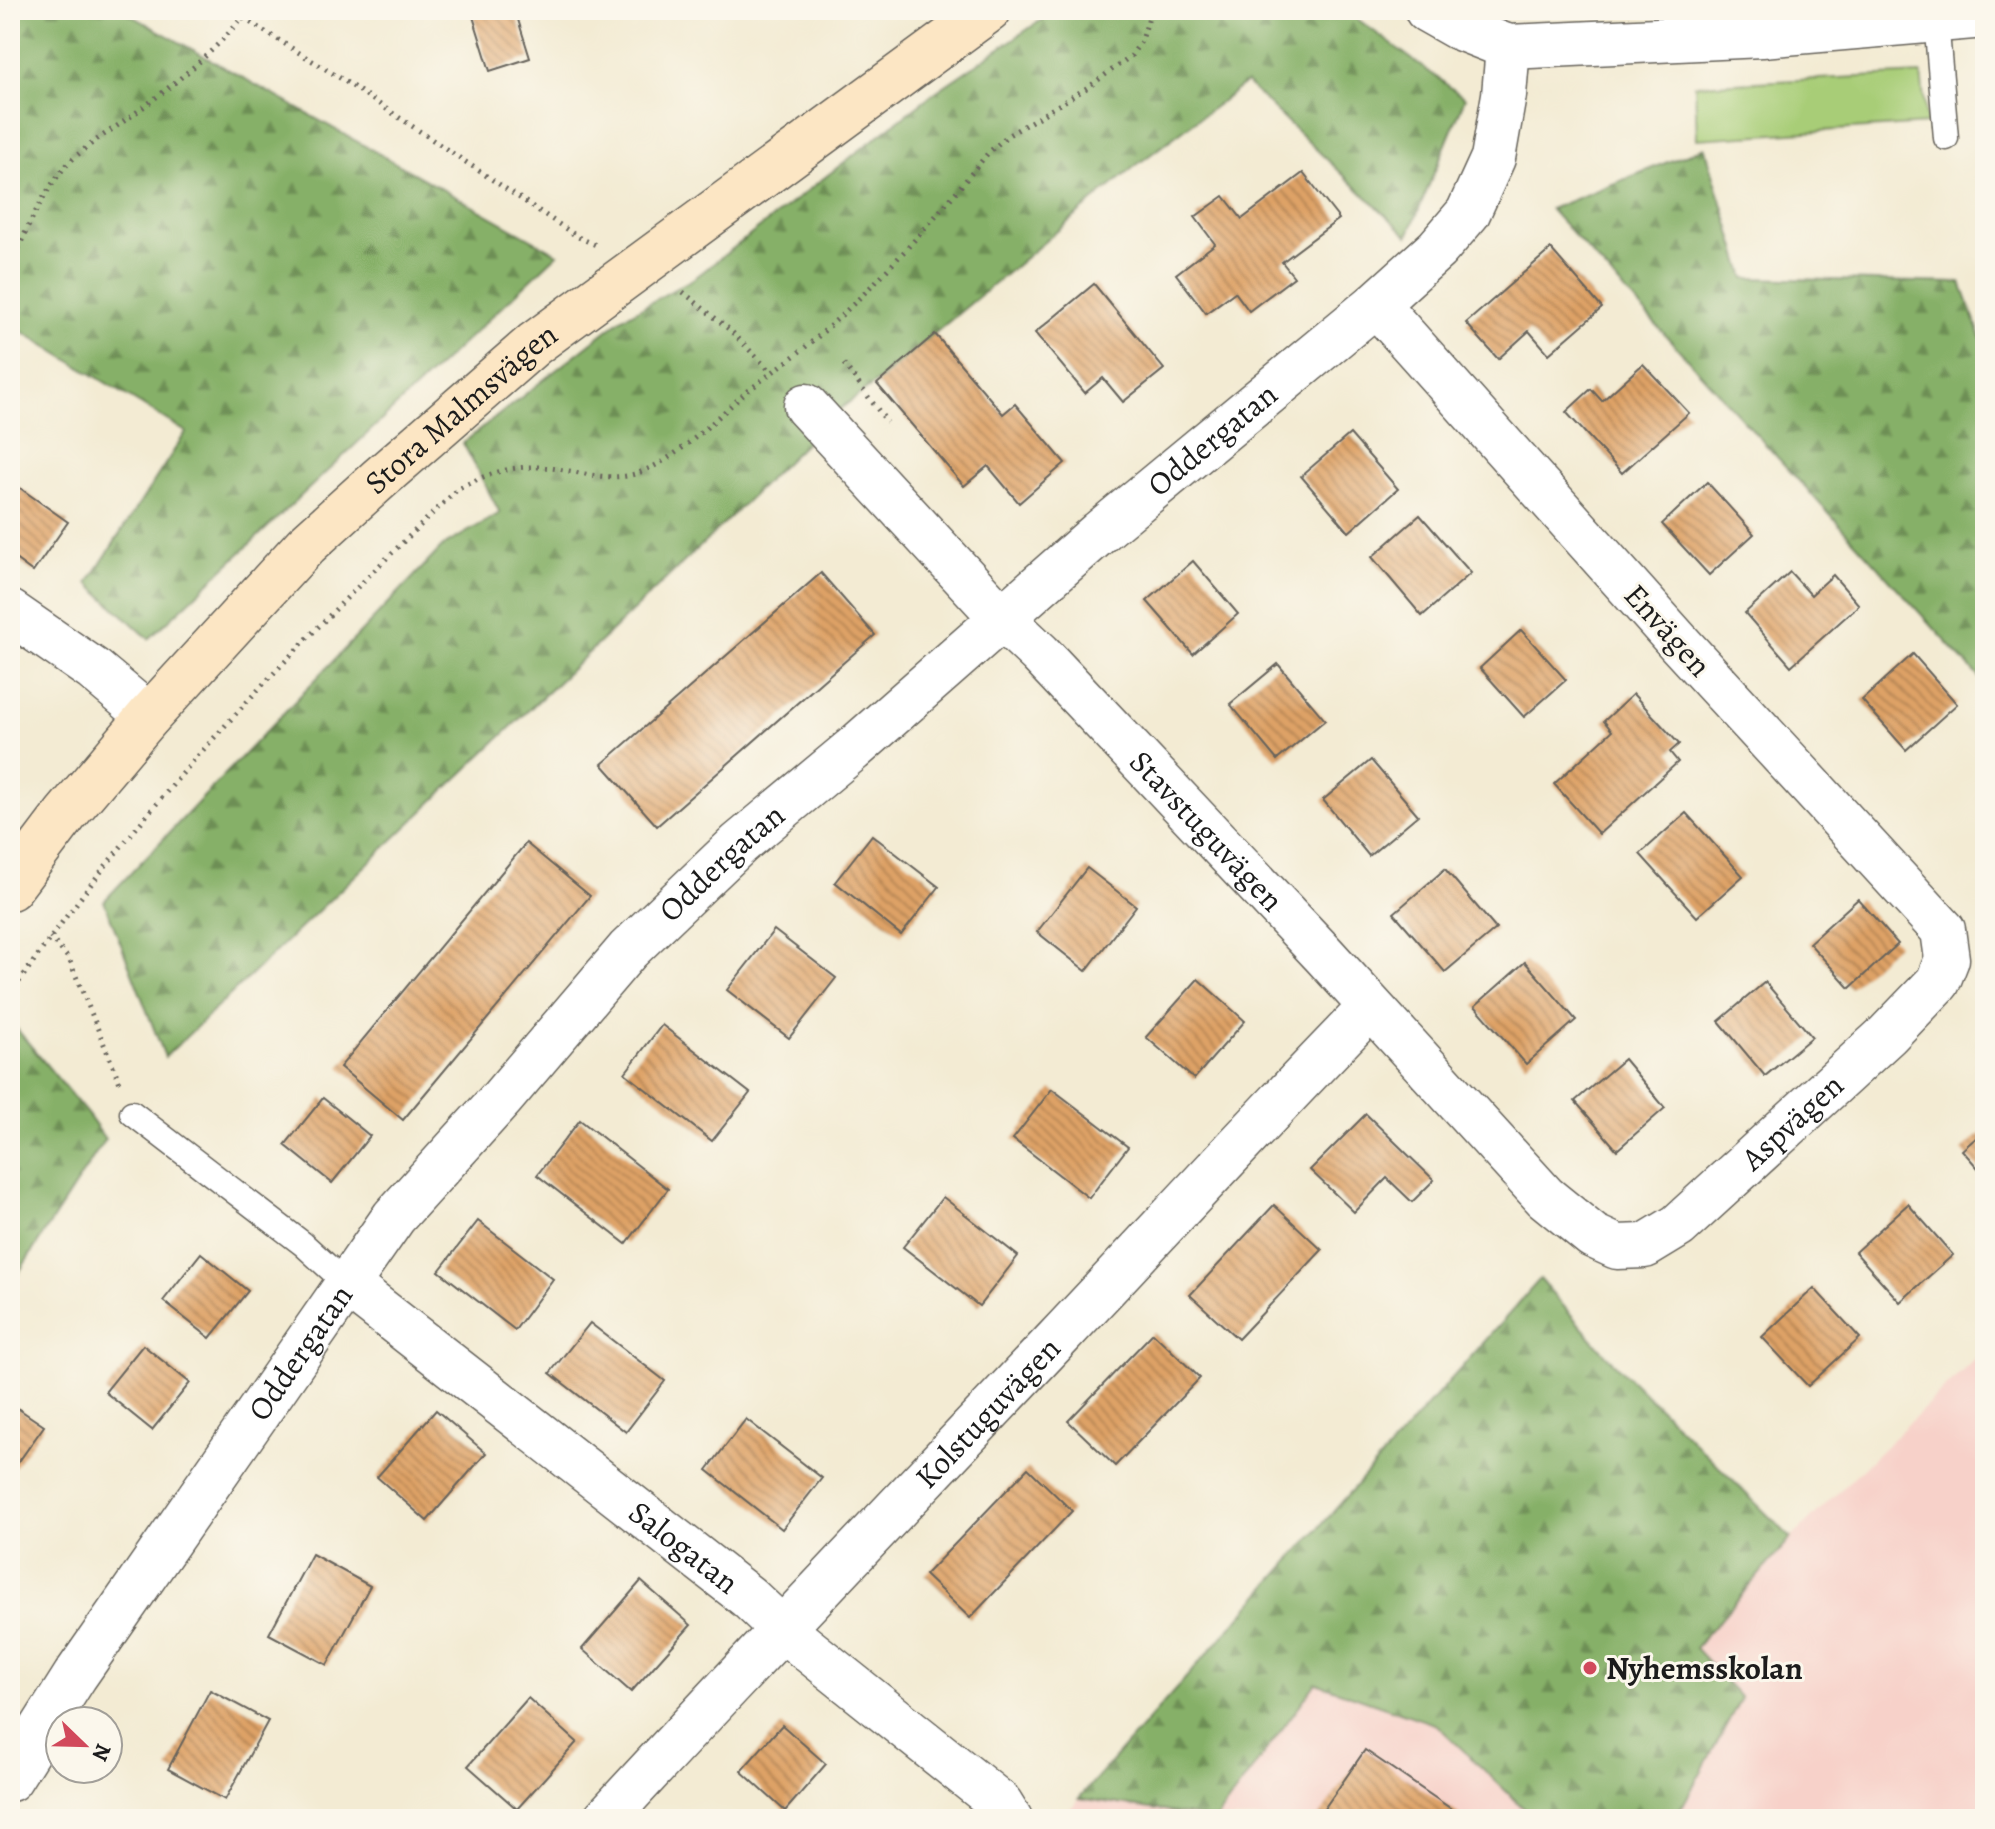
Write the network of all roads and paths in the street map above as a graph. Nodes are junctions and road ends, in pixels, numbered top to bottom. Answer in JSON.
{"nodes":[{"id":1,"x":230,"y":10,"type":"edge"},
{"id":2,"x":248,"y":10,"type":"edge"},
{"id":3,"x":989,"y":10,"type":"edge"},
{"id":4,"x":1151,"y":10,"type":"edge"},
{"id":5,"x":1427,"y":10,"type":"edge"},
{"id":6,"x":1985,"y":16,"type":"edge"},
{"id":7,"x":243,"y":17,"type":"junction"},
{"id":8,"x":1936,"y":20,"type":"junction"},
{"id":9,"x":1508,"y":47,"type":"junction"},
{"id":10,"x":1946,"y":138,"type":"dead end"},
{"id":11,"x":597,"y":245,"type":"dead end"},
{"id":12,"x":10,"y":271,"type":"edge"},
{"id":13,"x":683,"y":292,"type":"dead end"},
{"id":14,"x":1376,"y":304,"type":"junction"},
{"id":15,"x":771,"y":372,"type":"junction"},
{"id":16,"x":806,"y":406,"type":"joint"},
{"id":17,"x":10,"y":612,"type":"edge"},
{"id":18,"x":1002,"y":618,"type":"junction"},
{"id":19,"x":149,"y":716,"type":"junction"},
{"id":20,"x":10,"y":888,"type":"edge"},
{"id":21,"x":50,"y":937,"type":"junction"},
{"id":22,"x":1947,"y":959,"type":"joint"},
{"id":23,"x":10,"y":995,"type":"edge"},
{"id":24,"x":1370,"y":1008,"type":"junction"},
{"id":25,"x":132,"y":1113,"type":"joint"},
{"id":26,"x":1614,"y":1245,"type":"joint"},
{"id":27,"x":348,"y":1285,"type":"junction"},
{"id":28,"x":782,"y":1629,"type":"junction"},
{"id":29,"x":10,"y":1779,"type":"edge"},
{"id":30,"x":605,"y":1819,"type":"edge"},
{"id":31,"x":1010,"y":1819,"type":"edge"}],
"edges":[{"from":1,"to":7,"type":"path"},
{"from":2,"to":7,"type":"path"},
{"from":3,"to":19,"type":"street","name":"Stora Malmsvägen"},
{"from":4,"to":15,"type":"path"},
{"from":5,"to":9,"type":"street"},
{"from":6,"to":8,"type":"street"},
{"from":7,"to":11,"type":"path"},
{"from":7,"to":12,"type":"path"},
{"from":8,"to":9,"type":"street"},
{"from":8,"to":10,"type":"lane"},
{"from":9,"to":14,"type":"street","name":"Oddergatan"},
{"from":13,"to":15,"type":"path"},
{"from":14,"to":18,"type":"street","name":"Oddergatan"},
{"from":14,"to":22,"type":"street","name":"Envägen"},
{"from":15,"to":16,"type":"path"},
{"from":15,"to":21,"type":"path"},
{"from":16,"to":18,"type":"street","name":"Stavstuguvägen"},
{"from":17,"to":19,"type":"street"},
{"from":18,"to":24,"type":"street","name":"Stavstuguvägen"},
{"from":18,"to":27,"type":"street","name":"Oddergatan"},
{"from":19,"to":20,"type":"street","name":"Stora Malmsvägen"},
{"from":21,"to":23,"type":"path"},
{"from":21,"to":25,"type":"path"},
{"from":22,"to":26,"type":"street","name":"Aspvägen"},
{"from":24,"to":26,"type":"street","name":"Stavstuguvägen"},
{"from":24,"to":28,"type":"street","name":"Kolstuguvägen"},
{"from":25,"to":27,"type":"lane"},
{"from":27,"to":28,"type":"street","name":"Salogatan"},
{"from":27,"to":29,"type":"street","name":"Oddergatan"},
{"from":28,"to":30,"type":"street","name":"Kolstuguvägen"},
{"from":28,"to":31,"type":"street","name":"Salogatan"}]}
